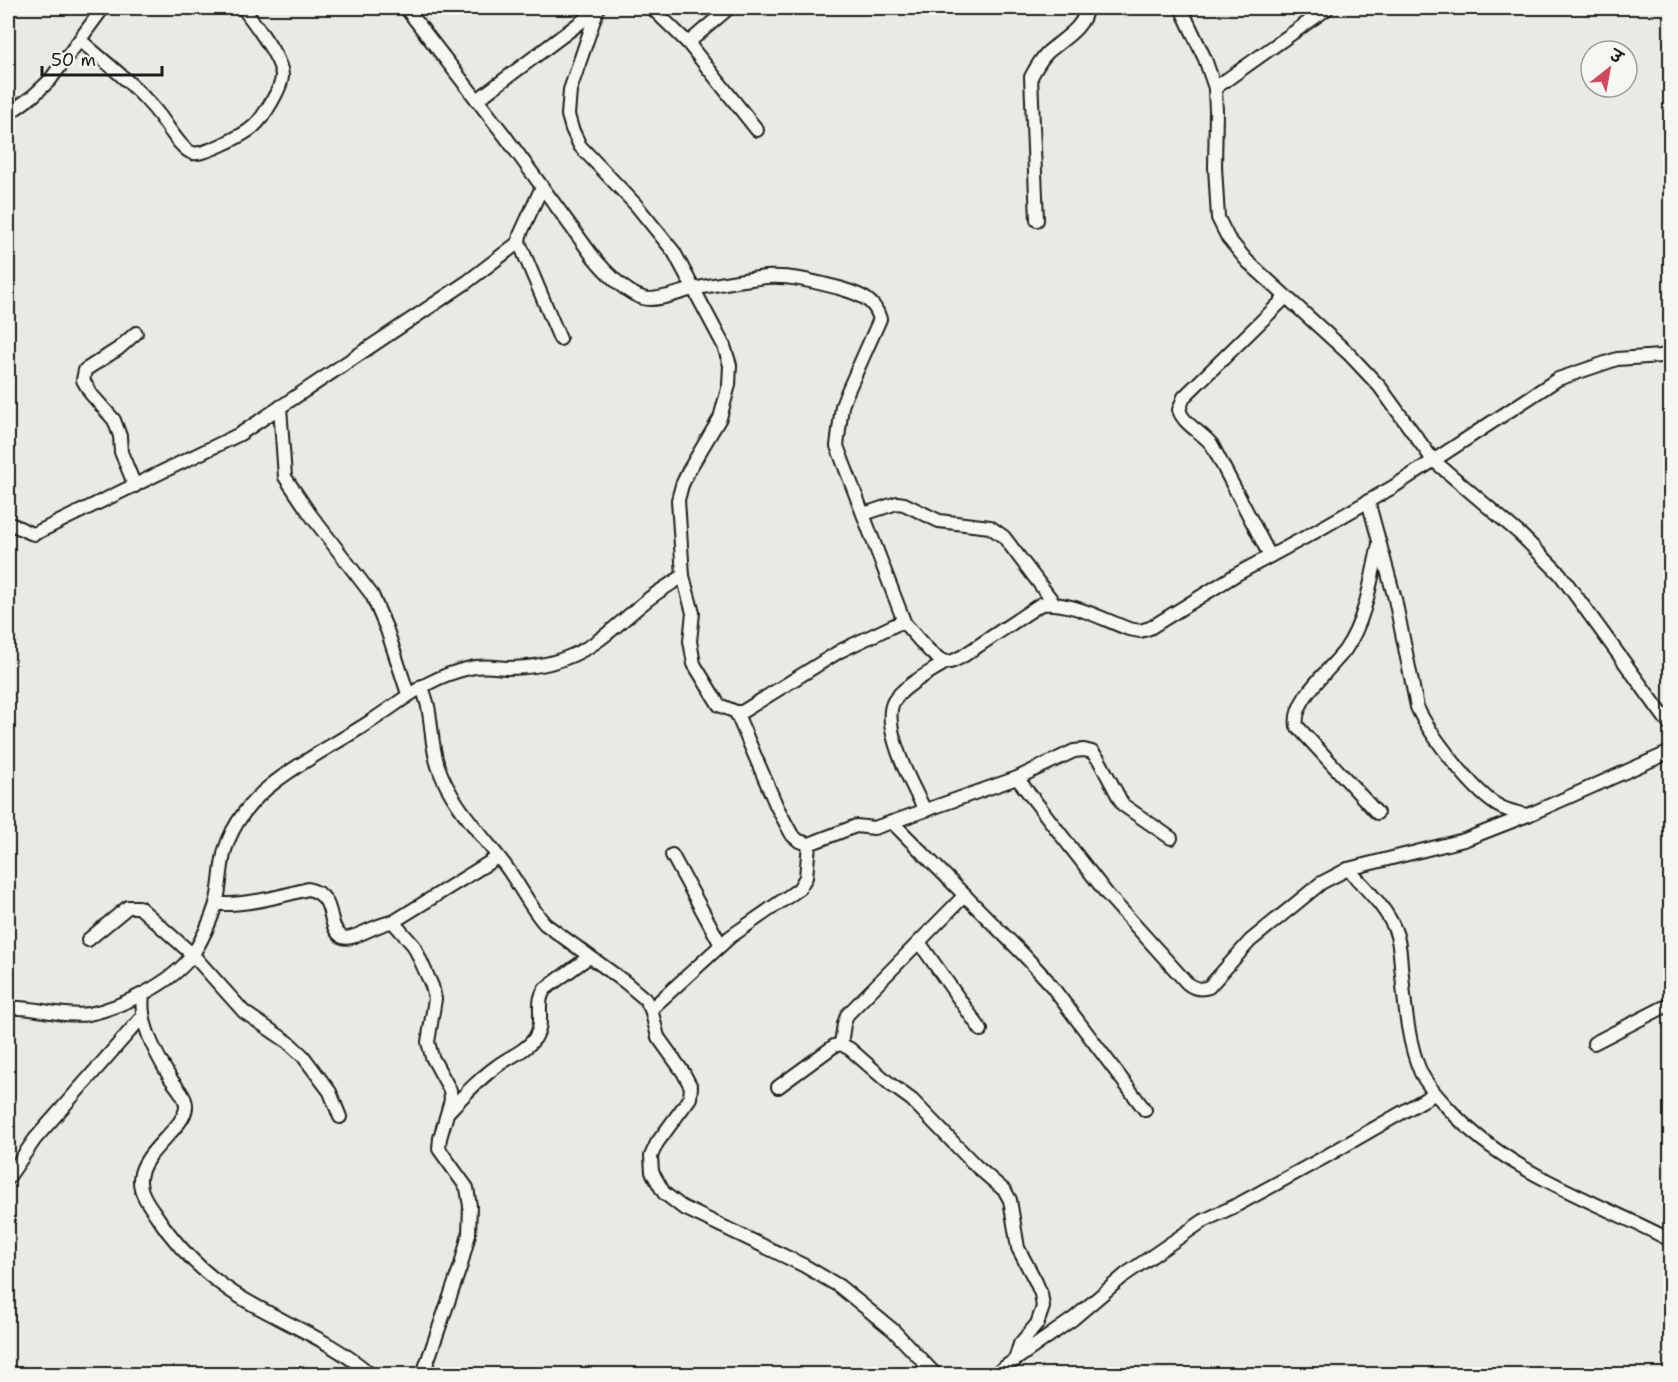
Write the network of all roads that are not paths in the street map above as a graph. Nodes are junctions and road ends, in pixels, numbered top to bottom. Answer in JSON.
{"nodes":[{"id":1,"x":103,"y":8,"type":"edge"},
{"id":2,"x":243,"y":8,"type":"edge"},
{"id":3,"x":406,"y":8,"type":"edge"},
{"id":4,"x":598,"y":8,"type":"edge"},
{"id":5,"x":652,"y":8,"type":"edge"},
{"id":6,"x":729,"y":8,"type":"edge"},
{"id":7,"x":1086,"y":8,"type":"edge"},
{"id":8,"x":1181,"y":8,"type":"edge"},
{"id":9,"x":1328,"y":8,"type":"edge"},
{"id":10,"x":80,"y":40,"type":"junction"},
{"id":11,"x":688,"y":43,"type":"junction"},
{"id":12,"x":1215,"y":88,"type":"junction"},
{"id":13,"x":477,"y":100,"type":"junction"},
{"id":14,"x":8,"y":114,"type":"edge"},
{"id":15,"x":757,"y":130,"type":"dead end"},
{"id":16,"x":542,"y":187,"type":"junction"},
{"id":17,"x":1037,"y":220,"type":"dead end"},
{"id":18,"x":519,"y":242,"type":"junction"},
{"id":19,"x":693,"y":289,"type":"junction"},
{"id":20,"x":1286,"y":297,"type":"junction"},
{"id":21,"x":136,"y":333,"type":"dead end"},
{"id":22,"x":560,"y":339,"type":"dead end"},
{"id":23,"x":1671,"y":353,"type":"edge"},
{"id":24,"x":280,"y":407,"type":"junction"},
{"id":25,"x":1433,"y":460,"type":"junction"},
{"id":26,"x":135,"y":486,"type":"junction"},
{"id":27,"x":1368,"y":501,"type":"junction"},
{"id":28,"x":864,"y":514,"type":"junction"},
{"id":29,"x":8,"y":524,"type":"edge"},
{"id":30,"x":1379,"y":543,"type":"junction"},
{"id":31,"x":1270,"y":556,"type":"junction"},
{"id":32,"x":683,"y":576,"type":"junction"},
{"id":33,"x":1054,"y":603,"type":"junction"},
{"id":34,"x":905,"y":624,"type":"junction"},
{"id":35,"x":946,"y":662,"type":"junction"},
{"id":36,"x":422,"y":686,"type":"junction"},
{"id":37,"x":408,"y":694,"type":"junction"},
{"id":38,"x":736,"y":712,"type":"junction"},
{"id":39,"x":1671,"y":725,"type":"edge"},
{"id":40,"x":1671,"y":752,"type":"edge"},
{"id":41,"x":1017,"y":778,"type":"junction"},
{"id":42,"x":925,"y":810,"type":"junction"},
{"id":43,"x":1377,"y":813,"type":"dead end"},
{"id":44,"x":1528,"y":815,"type":"junction"},
{"id":45,"x":892,"y":822,"type":"junction"},
{"id":46,"x":1171,"y":838,"type":"dead end"},
{"id":47,"x":809,"y":844,"type":"junction"},
{"id":48,"x":672,"y":855,"type":"dead end"},
{"id":49,"x":498,"y":857,"type":"junction"},
{"id":50,"x":1348,"y":869,"type":"junction"},
{"id":51,"x":965,"y":896,"type":"junction"},
{"id":52,"x":216,"y":904,"type":"junction"},
{"id":53,"x":393,"y":922,"type":"junction"},
{"id":54,"x":88,"y":940,"type":"dead end"},
{"id":55,"x":919,"y":942,"type":"junction"},
{"id":56,"x":721,"y":945,"type":"junction"},
{"id":57,"x":193,"y":955,"type":"junction"},
{"id":58,"x":589,"y":957,"type":"junction"},
{"id":59,"x":143,"y":995,"type":"junction"},
{"id":60,"x":1671,"y":1004,"type":"edge"},
{"id":61,"x":8,"y":1008,"type":"edge"},
{"id":62,"x":651,"y":1009,"type":"junction"},
{"id":63,"x":142,"y":1016,"type":"junction"},
{"id":64,"x":981,"y":1030,"type":"dead end"},
{"id":65,"x":1594,"y":1043,"type":"dead end"},
{"id":66,"x":840,"y":1044,"type":"junction"},
{"id":67,"x":778,"y":1087,"type":"dead end"},
{"id":68,"x":1434,"y":1094,"type":"junction"},
{"id":69,"x":1145,"y":1110,"type":"dead end"},
{"id":70,"x":449,"y":1111,"type":"junction"},
{"id":71,"x":340,"y":1117,"type":"dead end"},
{"id":72,"x":8,"y":1178,"type":"edge"},
{"id":73,"x":1671,"y":1240,"type":"edge"},
{"id":74,"x":1014,"y":1360,"type":"junction"},
{"id":75,"x":370,"y":1374,"type":"edge"},
{"id":76,"x":423,"y":1374,"type":"edge"},
{"id":77,"x":935,"y":1374,"type":"edge"},
{"id":78,"x":995,"y":1374,"type":"edge"}],
"edges":[{"from":1,"to":10,"type":"street"},
{"from":2,"to":10,"type":"street"},
{"from":3,"to":13,"type":"street"},
{"from":4,"to":13,"type":"street"},
{"from":4,"to":19,"type":"street"},
{"from":5,"to":11,"type":"street"},
{"from":6,"to":11,"type":"street"},
{"from":7,"to":17,"type":"street"},
{"from":8,"to":12,"type":"street"},
{"from":9,"to":12,"type":"street"},
{"from":10,"to":14,"type":"street"},
{"from":11,"to":15,"type":"street"},
{"from":12,"to":20,"type":"street"},
{"from":13,"to":16,"type":"street"},
{"from":16,"to":18,"type":"street"},
{"from":16,"to":19,"type":"street"},
{"from":18,"to":22,"type":"street"},
{"from":18,"to":24,"type":"street"},
{"from":19,"to":28,"type":"street"},
{"from":19,"to":32,"type":"street"},
{"from":20,"to":25,"type":"street"},
{"from":20,"to":31,"type":"street"},
{"from":21,"to":26,"type":"street"},
{"from":23,"to":25,"type":"street"},
{"from":24,"to":26,"type":"street"},
{"from":24,"to":37,"type":"street"},
{"from":25,"to":27,"type":"street"},
{"from":25,"to":39,"type":"street"},
{"from":26,"to":29,"type":"street"},
{"from":27,"to":30,"type":"street"},
{"from":27,"to":31,"type":"street"},
{"from":28,"to":33,"type":"street"},
{"from":28,"to":34,"type":"street"},
{"from":30,"to":43,"type":"street"},
{"from":30,"to":44,"type":"street"},
{"from":31,"to":33,"type":"street"},
{"from":32,"to":36,"type":"street"},
{"from":32,"to":38,"type":"street"},
{"from":33,"to":35,"type":"street"},
{"from":34,"to":35,"type":"street"},
{"from":34,"to":38,"type":"street"},
{"from":35,"to":42,"type":"street"},
{"from":36,"to":37,"type":"street"},
{"from":36,"to":49,"type":"street"},
{"from":37,"to":52,"type":"street"},
{"from":38,"to":47,"type":"street"},
{"from":40,"to":44,"type":"street"},
{"from":41,"to":42,"type":"street"},
{"from":41,"to":46,"type":"street"},
{"from":41,"to":50,"type":"street"},
{"from":42,"to":45,"type":"street"},
{"from":44,"to":50,"type":"street"},
{"from":45,"to":47,"type":"street"},
{"from":45,"to":51,"type":"street"},
{"from":47,"to":56,"type":"street"},
{"from":48,"to":56,"type":"street"},
{"from":49,"to":53,"type":"street"},
{"from":49,"to":58,"type":"street"},
{"from":50,"to":68,"type":"street"},
{"from":51,"to":55,"type":"street"},
{"from":51,"to":69,"type":"street"},
{"from":52,"to":53,"type":"street"},
{"from":52,"to":57,"type":"street"},
{"from":53,"to":70,"type":"street"},
{"from":54,"to":57,"type":"street"},
{"from":55,"to":64,"type":"street"},
{"from":55,"to":66,"type":"street"},
{"from":56,"to":62,"type":"street"},
{"from":57,"to":59,"type":"street"},
{"from":57,"to":71,"type":"street"},
{"from":58,"to":62,"type":"street"},
{"from":58,"to":70,"type":"street"},
{"from":59,"to":61,"type":"street"},
{"from":59,"to":63,"type":"street"},
{"from":60,"to":65,"type":"street"},
{"from":62,"to":77,"type":"street"},
{"from":63,"to":72,"type":"street"},
{"from":63,"to":75,"type":"street"},
{"from":66,"to":67,"type":"street"},
{"from":66,"to":74,"type":"street"},
{"from":68,"to":73,"type":"street"},
{"from":68,"to":74,"type":"street"},
{"from":70,"to":76,"type":"street"},
{"from":74,"to":78,"type":"street"}]}
